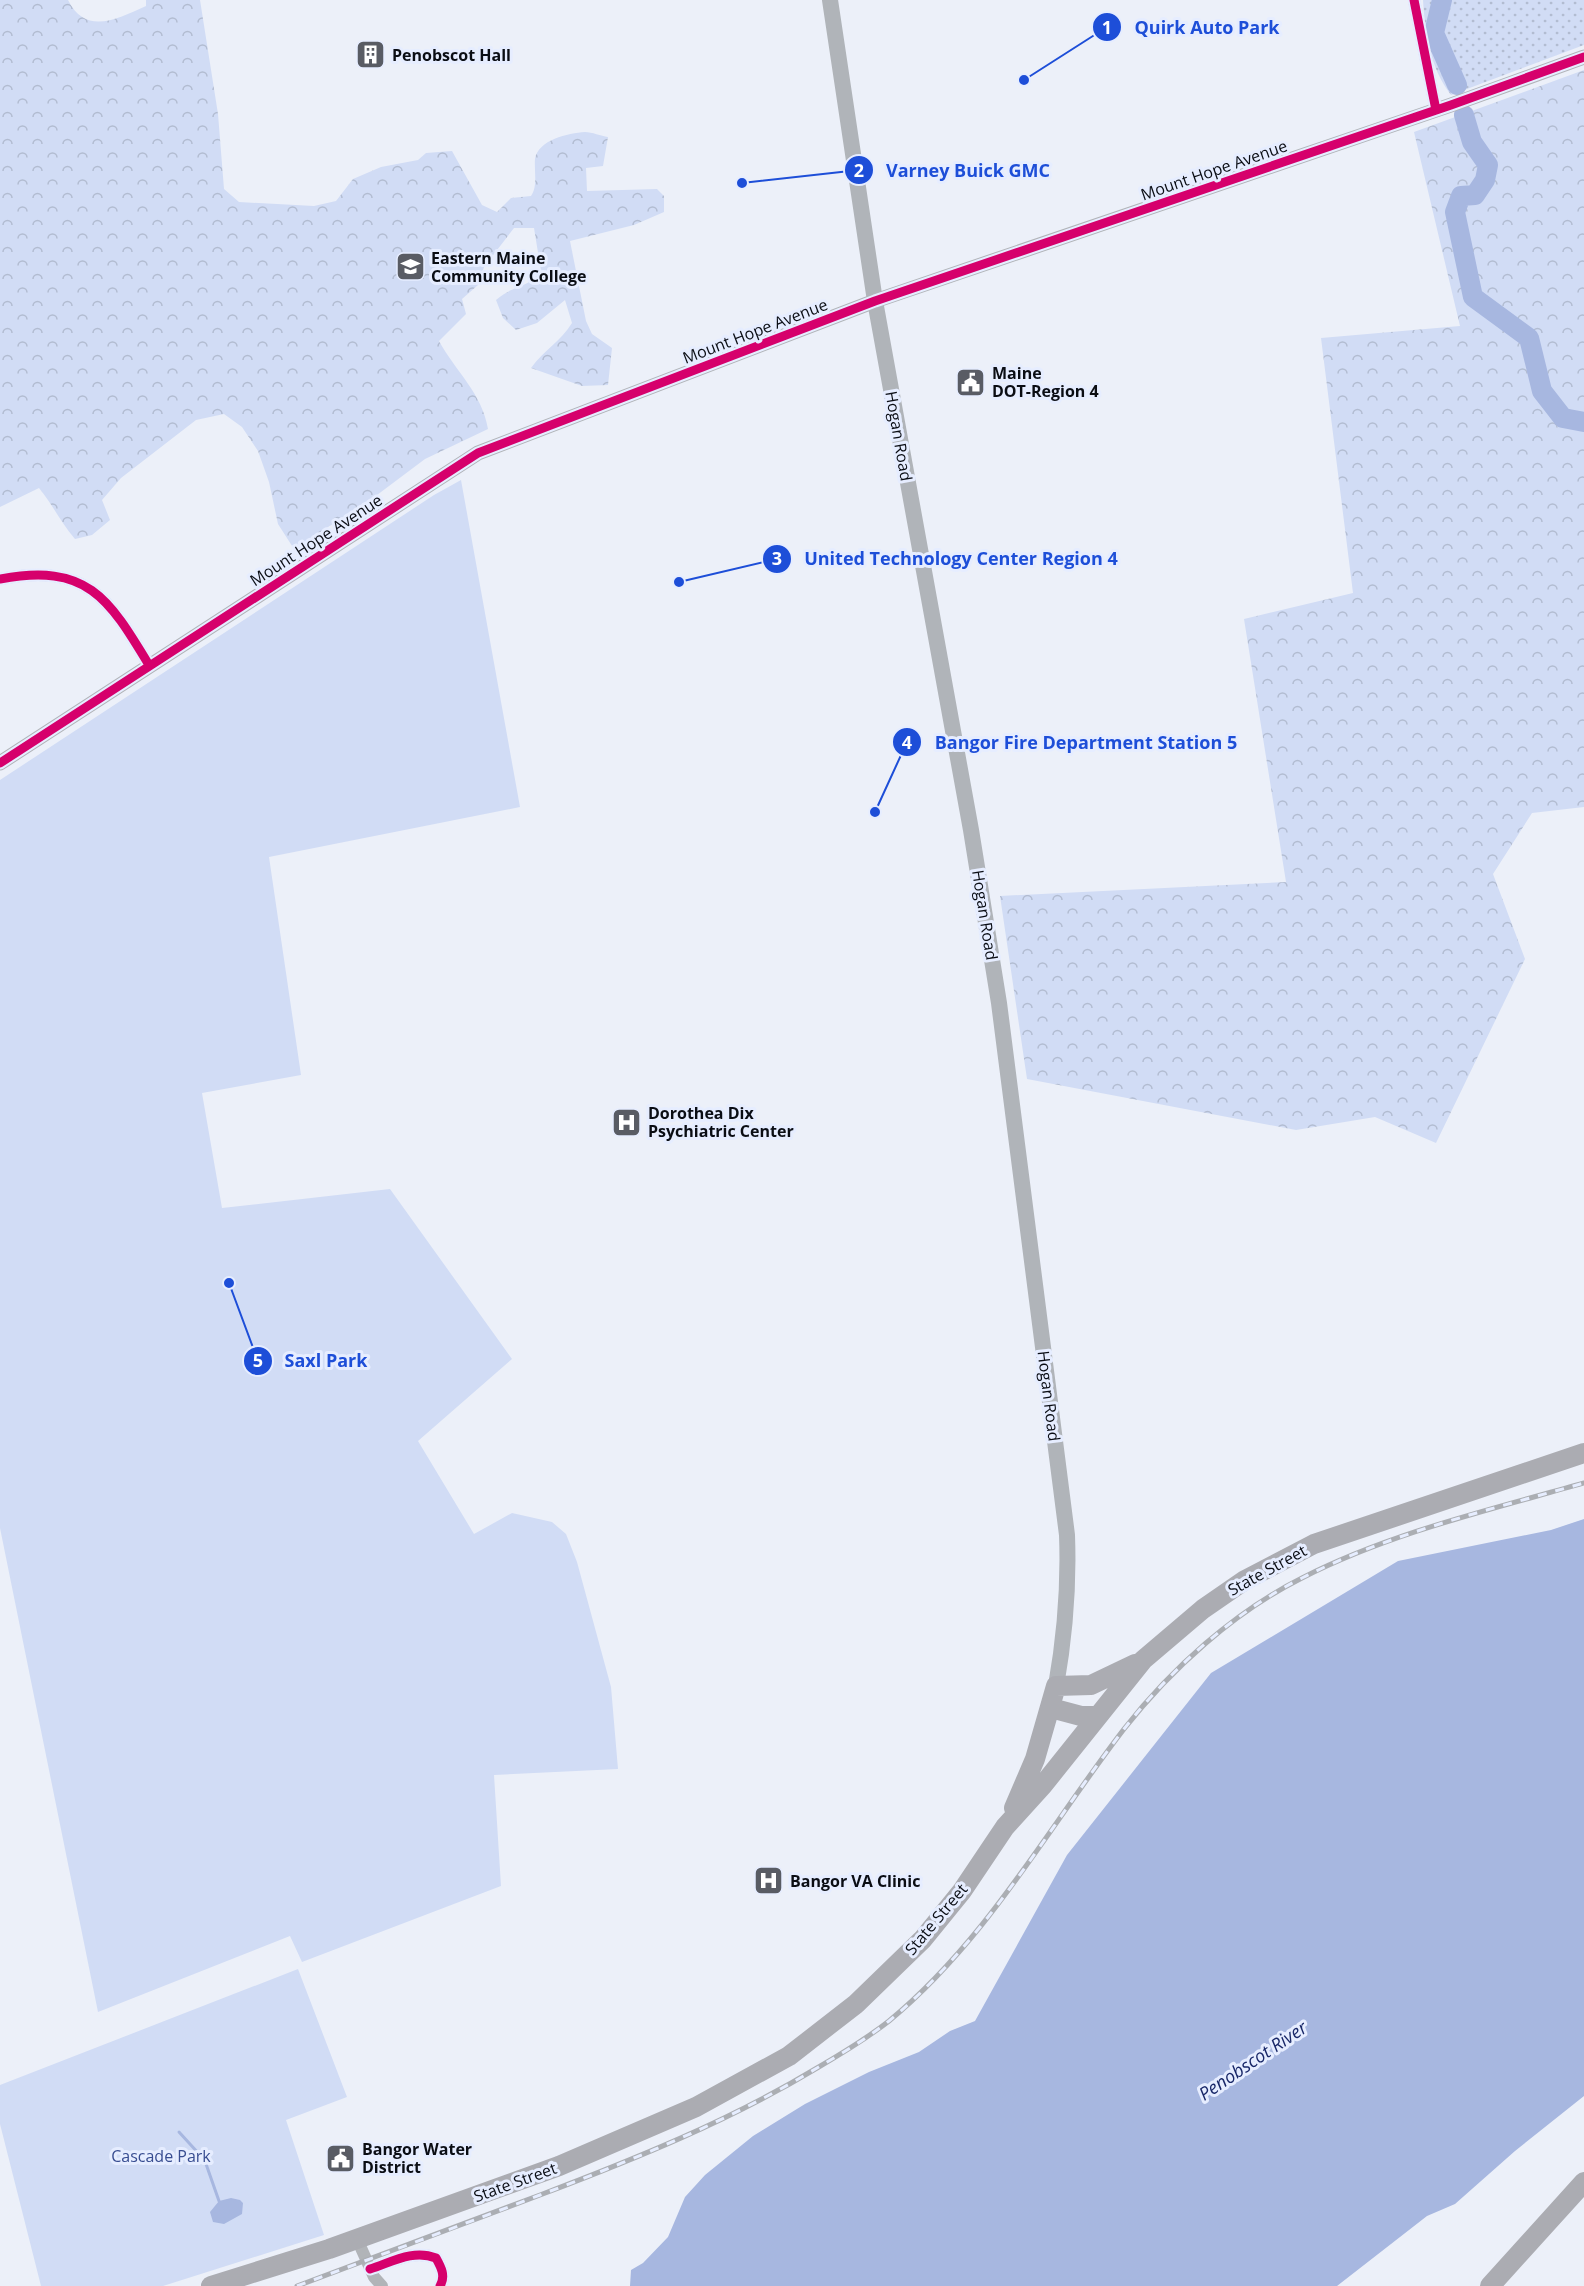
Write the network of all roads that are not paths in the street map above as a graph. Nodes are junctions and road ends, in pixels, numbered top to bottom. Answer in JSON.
{"nodes":[{"id":1,"x":830,"y":0,"type":"edge"},
{"id":2,"x":1414,"y":0,"type":"edge"},
{"id":3,"x":1584,"y":57,"type":"edge"},
{"id":4,"x":1436,"y":110,"type":"junction"},
{"id":5,"x":875,"y":301,"type":"junction"},
{"id":6,"x":0,"y":579,"type":"edge"},
{"id":7,"x":149,"y":665,"type":"junction"},
{"id":8,"x":0,"y":763,"type":"edge"},
{"id":9,"x":1584,"y":1453,"type":"edge"},
{"id":10,"x":1143,"y":1660,"type":"junction"},
{"id":11,"x":1056,"y":1686,"type":"junction"},
{"id":12,"x":1051,"y":1708,"type":"junction"},
{"id":13,"x":1098,"y":1716,"type":"junction"},
{"id":14,"x":1005,"y":1827,"type":"junction"},
{"id":15,"x":1584,"y":2182,"type":"edge"},
{"id":16,"x":357,"y":2239,"type":"junction"},
{"id":17,"x":370,"y":2269,"type":"junction"},
{"id":18,"x":211,"y":2286,"type":"edge"},
{"id":19,"x":382,"y":2286,"type":"edge"},
{"id":20,"x":440,"y":2286,"type":"edge"},
{"id":21,"x":1490,"y":2286,"type":"edge"}],
"edges":[{"from":1,"to":5,"type":"main road","name":"Hogan Road"},
{"from":2,"to":4,"type":"street"},
{"from":3,"to":4,"type":"street","name":"Mount Hope Avenue"},
{"from":4,"to":5,"type":"street","name":"Mount Hope Avenue"},
{"from":5,"to":7,"type":"street","name":"Mount Hope Avenue"},
{"from":5,"to":11,"type":"main road","name":"Hogan Road"},
{"from":6,"to":7,"type":"street"},
{"from":7,"to":8,"type":"street","name":"Mount Hope Avenue"},
{"from":9,"to":10,"type":"main road","name":"State Street"},
{"from":10,"to":11,"type":"main road"},
{"from":10,"to":13,"type":"main road","name":"State Street"},
{"from":11,"to":12,"type":"main road","name":"Hogan Road"},
{"from":12,"to":13,"type":"main road"},
{"from":12,"to":14,"type":"main road","name":"Hogan Road"},
{"from":13,"to":14,"type":"main road","name":"State Street"},
{"from":14,"to":16,"type":"main road","name":"State Street"},
{"from":15,"to":21,"type":"main road"},
{"from":16,"to":17,"type":"street"},
{"from":16,"to":18,"type":"main road","name":"State Street"},
{"from":17,"to":19,"type":"street"},
{"from":17,"to":20,"type":"street"}]}
